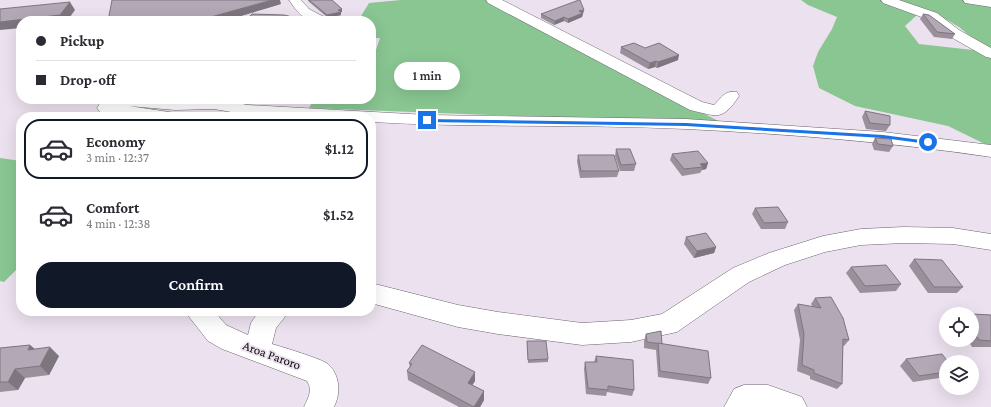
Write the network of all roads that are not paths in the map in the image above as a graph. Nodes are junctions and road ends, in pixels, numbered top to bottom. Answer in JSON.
{"nodes":[{"id":1,"x":295,"y":0,"type":"edge"},
{"id":2,"x":492,"y":0,"type":"edge"},
{"id":3,"x":887,"y":0,"type":"edge"},
{"id":4,"x":970,"y":0,"type":"edge"},
{"id":5,"x":991,"y":3,"type":"edge"},
{"id":6,"x":312,"y":16,"type":"edge"},
{"id":7,"x":991,"y":54,"type":"edge"},
{"id":8,"x":731,"y":96,"type":"dead end"},
{"id":9,"x":108,"y":104,"type":"edge"},
{"id":10,"x":163,"y":104,"type":"edge"},
{"id":11,"x":214,"y":104,"type":"edge"},
{"id":12,"x":214,"y":104,"type":"edge"},
{"id":13,"x":134,"y":112,"type":"edge"},
{"id":14,"x":281,"y":112,"type":"edge"},
{"id":15,"x":376,"y":117,"type":"edge"},
{"id":16,"x":991,"y":151,"type":"edge"},
{"id":17,"x":991,"y":242,"type":"edge"},
{"id":18,"x":376,"y":294,"type":"edge"},
{"id":19,"x":203,"y":316,"type":"edge"},
{"id":20,"x":270,"y":316,"type":"edge"},
{"id":21,"x":257,"y":351,"type":"junction"},
{"id":22,"x":319,"y":407,"type":"edge"},
{"id":23,"x":739,"y":407,"type":"edge"},
{"id":24,"x":792,"y":407,"type":"edge"}],
"edges":[{"from":1,"to":6,"type":"street"},
{"from":2,"to":8,"type":"street"},
{"from":3,"to":7,"type":"street"},
{"from":4,"to":5,"type":"street"},
{"from":9,"to":13,"type":"street"},
{"from":10,"to":12,"type":"street"},
{"from":11,"to":14,"type":"street"},
{"from":15,"to":16,"type":"street"},
{"from":17,"to":18,"type":"street"},
{"from":19,"to":21,"type":"street","name":"Aroa Paroro"},
{"from":20,"to":21,"type":"street"},
{"from":21,"to":22,"type":"street","name":"Aroa Paroro"},
{"from":23,"to":24,"type":"street"}]}
